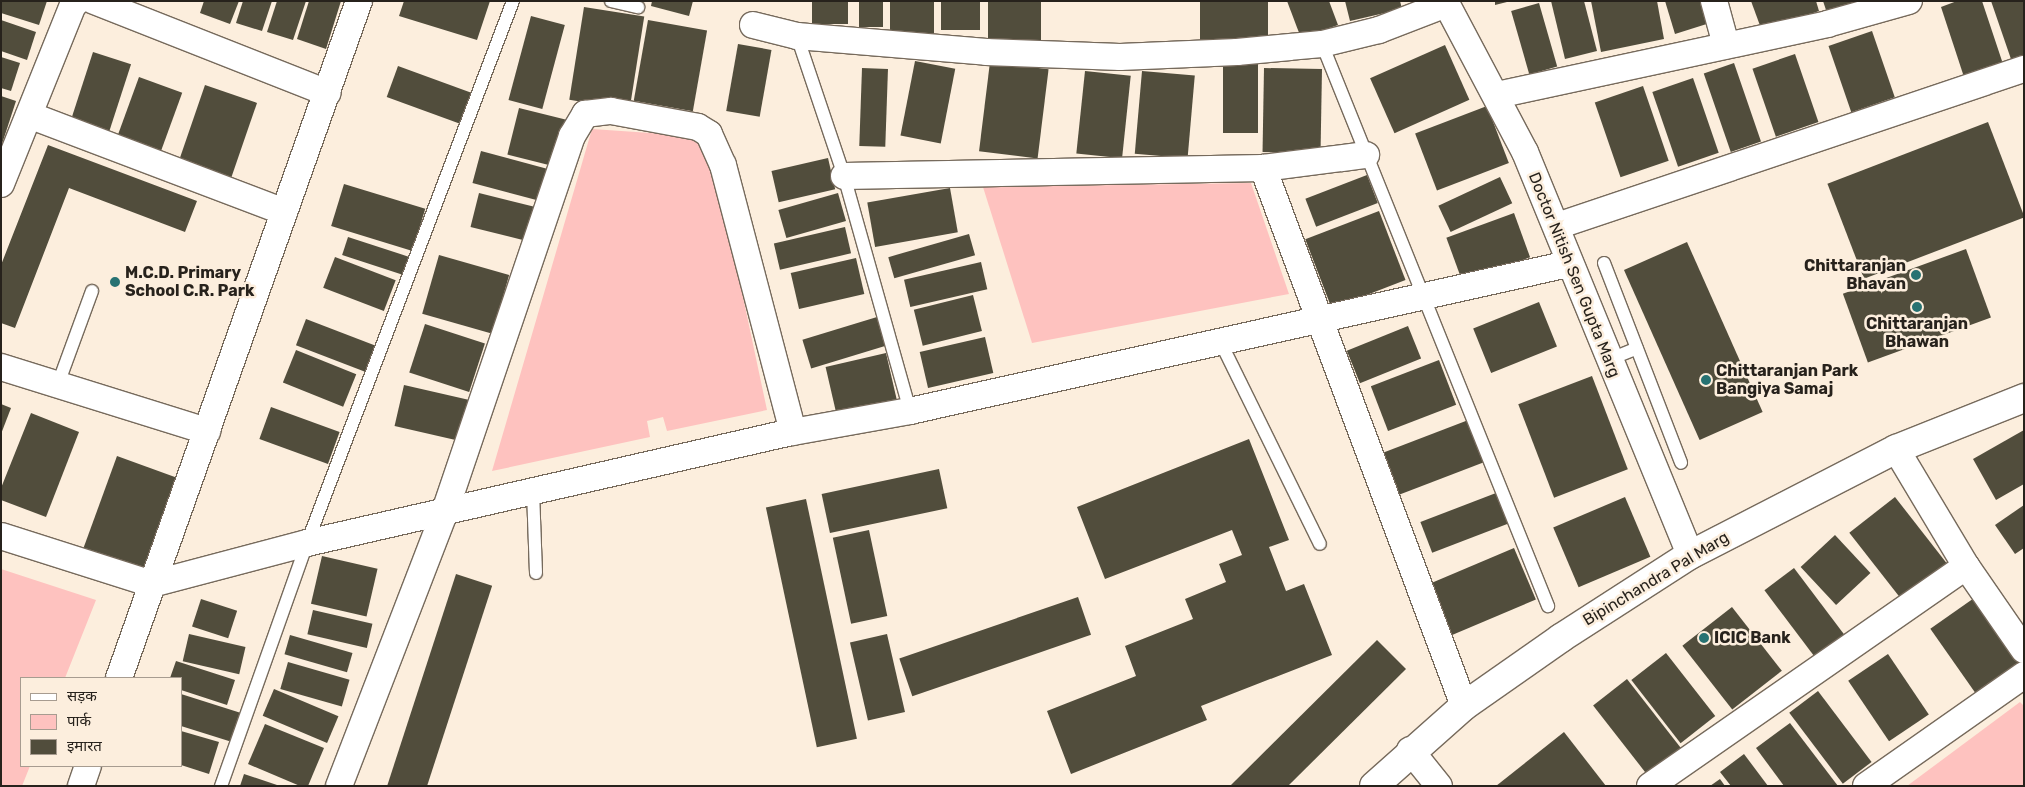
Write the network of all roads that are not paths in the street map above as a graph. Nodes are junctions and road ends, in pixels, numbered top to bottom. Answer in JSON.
{"nodes":[{"id":1,"x":78,"y":1,"type":"edge"},
{"id":2,"x":94,"y":1,"type":"edge"},
{"id":3,"x":359,"y":1,"type":"edge"},
{"id":4,"x":513,"y":1,"type":"edge"},
{"id":5,"x":611,"y":1,"type":"edge"},
{"id":6,"x":1714,"y":1,"type":"edge"},
{"id":7,"x":1446,"y":2,"type":"edge"},
{"id":8,"x":1898,"y":3,"type":"edge"},
{"id":9,"x":638,"y":7,"type":"dead end"},
{"id":10,"x":753,"y":26,"type":"dead end"},
{"id":11,"x":797,"y":36,"type":"junction"},
{"id":12,"x":1322,"y":44,"type":"junction"},
{"id":13,"x":1726,"y":45,"type":"junction"},
{"id":14,"x":2024,"y":69,"type":"edge"},
{"id":15,"x":327,"y":93,"type":"junction"},
{"id":16,"x":1497,"y":95,"type":"junction"},
{"id":17,"x":29,"y":115,"type":"junction"},
{"id":18,"x":1366,"y":155,"type":"junction"},
{"id":19,"x":1263,"y":168,"type":"junction"},
{"id":20,"x":844,"y":176,"type":"junction"},
{"id":21,"x":1,"y":184,"type":"edge"},
{"id":22,"x":284,"y":212,"type":"junction"},
{"id":23,"x":1557,"y":226,"type":"junction"},
{"id":24,"x":1568,"y":264,"type":"junction"},
{"id":25,"x":1604,"y":264,"type":"dead end"},
{"id":26,"x":92,"y":290,"type":"dead end"},
{"id":27,"x":1426,"y":298,"type":"junction"},
{"id":28,"x":1319,"y":318,"type":"junction"},
{"id":29,"x":1220,"y":340,"type":"junction"},
{"id":30,"x":1637,"y":348,"type":"junction"},
{"id":31,"x":1608,"y":360,"type":"junction"},
{"id":32,"x":1,"y":367,"type":"edge"},
{"id":33,"x":58,"y":384,"type":"junction"},
{"id":34,"x":2024,"y":398,"type":"edge"},
{"id":35,"x":910,"y":411,"type":"junction"},
{"id":36,"x":207,"y":430,"type":"junction"},
{"id":37,"x":793,"y":432,"type":"junction"},
{"id":38,"x":1896,"y":449,"type":"junction"},
{"id":39,"x":1681,"y":463,"type":"dead end"},
{"id":40,"x":533,"y":491,"type":"junction"},
{"id":41,"x":445,"y":511,"type":"junction"},
{"id":42,"x":1,"y":536,"type":"edge"},
{"id":43,"x":307,"y":542,"type":"junction"},
{"id":44,"x":1320,"y":544,"type":"dead end"},
{"id":45,"x":1690,"y":555,"type":"junction"},
{"id":46,"x":1966,"y":566,"type":"junction"},
{"id":47,"x":536,"y":573,"type":"dead end"},
{"id":48,"x":152,"y":584,"type":"junction"},
{"id":49,"x":1548,"y":606,"type":"dead end"},
{"id":50,"x":2024,"y":650,"type":"edge"},
{"id":51,"x":2024,"y":675,"type":"edge"},
{"id":52,"x":119,"y":677,"type":"edge"},
{"id":53,"x":1464,"y":706,"type":"junction"},
{"id":54,"x":1410,"y":750,"type":"junction"},
{"id":55,"x":88,"y":767,"type":"edge"},
{"id":56,"x":80,"y":786,"type":"edge"},
{"id":57,"x":221,"y":786,"type":"edge"},
{"id":58,"x":339,"y":786,"type":"edge"},
{"id":59,"x":1374,"y":786,"type":"edge"},
{"id":60,"x":1439,"y":786,"type":"edge"},
{"id":61,"x":1650,"y":786,"type":"edge"},
{"id":62,"x":1866,"y":786,"type":"edge"}],
"edges":[{"from":1,"to":17,"type":"street"},
{"from":2,"to":15,"type":"street"},
{"from":3,"to":15,"type":"street"},
{"from":4,"to":43,"type":"lane"},
{"from":5,"to":9,"type":"lane"},
{"from":6,"to":13,"type":"street"},
{"from":7,"to":12,"type":"street"},
{"from":7,"to":16,"type":"street","name":"Doctor Nitish Sen Gupta Marg"},
{"from":8,"to":13,"type":"street"},
{"from":10,"to":11,"type":"street"},
{"from":11,"to":12,"type":"street"},
{"from":11,"to":20,"type":"lane"},
{"from":12,"to":18,"type":"lane"},
{"from":13,"to":16,"type":"street"},
{"from":14,"to":23,"type":"street"},
{"from":15,"to":22,"type":"street"},
{"from":16,"to":23,"type":"street","name":"Doctor Nitish Sen Gupta Marg"},
{"from":17,"to":21,"type":"street"},
{"from":17,"to":22,"type":"street"},
{"from":18,"to":19,"type":"street"},
{"from":18,"to":27,"type":"lane"},
{"from":19,"to":20,"type":"street"},
{"from":19,"to":28,"type":"street"},
{"from":20,"to":35,"type":"lane"},
{"from":22,"to":36,"type":"street"},
{"from":23,"to":24,"type":"street","name":"Doctor Nitish Sen Gupta Marg"},
{"from":24,"to":27,"type":"street"},
{"from":24,"to":31,"type":"street","name":"Doctor Nitish Sen Gupta Marg"},
{"from":25,"to":30,"type":"lane"},
{"from":26,"to":33,"type":"lane"},
{"from":27,"to":28,"type":"street"},
{"from":27,"to":49,"type":"lane"},
{"from":28,"to":29,"type":"street"},
{"from":28,"to":53,"type":"street"},
{"from":29,"to":35,"type":"street"},
{"from":29,"to":44,"type":"lane"},
{"from":30,"to":31,"type":"lane"},
{"from":30,"to":39,"type":"lane"},
{"from":31,"to":45,"type":"street","name":"Doctor Nitish Sen Gupta Marg"},
{"from":32,"to":33,"type":"street"},
{"from":33,"to":36,"type":"street"},
{"from":34,"to":38,"type":"street","name":"Bipinchandra Pal Marg"},
{"from":35,"to":37,"type":"street"},
{"from":36,"to":48,"type":"street"},
{"from":37,"to":40,"type":"street"},
{"from":37,"to":41,"type":"street"},
{"from":38,"to":45,"type":"street","name":"Bipinchandra Pal Marg"},
{"from":38,"to":46,"type":"street"},
{"from":40,"to":41,"type":"street"},
{"from":40,"to":47,"type":"lane"},
{"from":41,"to":43,"type":"street"},
{"from":41,"to":58,"type":"street"},
{"from":42,"to":48,"type":"street"},
{"from":43,"to":48,"type":"street"},
{"from":43,"to":57,"type":"lane"},
{"from":45,"to":53,"type":"street","name":"Bipinchandra Pal Marg"},
{"from":46,"to":50,"type":"street"},
{"from":46,"to":61,"type":"street"},
{"from":48,"to":52,"type":"street"},
{"from":51,"to":62,"type":"street"},
{"from":53,"to":54,"type":"street","name":"Bipinchandra Pal Marg"},
{"from":54,"to":59,"type":"street","name":"Bipinchandra Pal Marg"},
{"from":54,"to":60,"type":"street"},
{"from":55,"to":56,"type":"street"}]}
